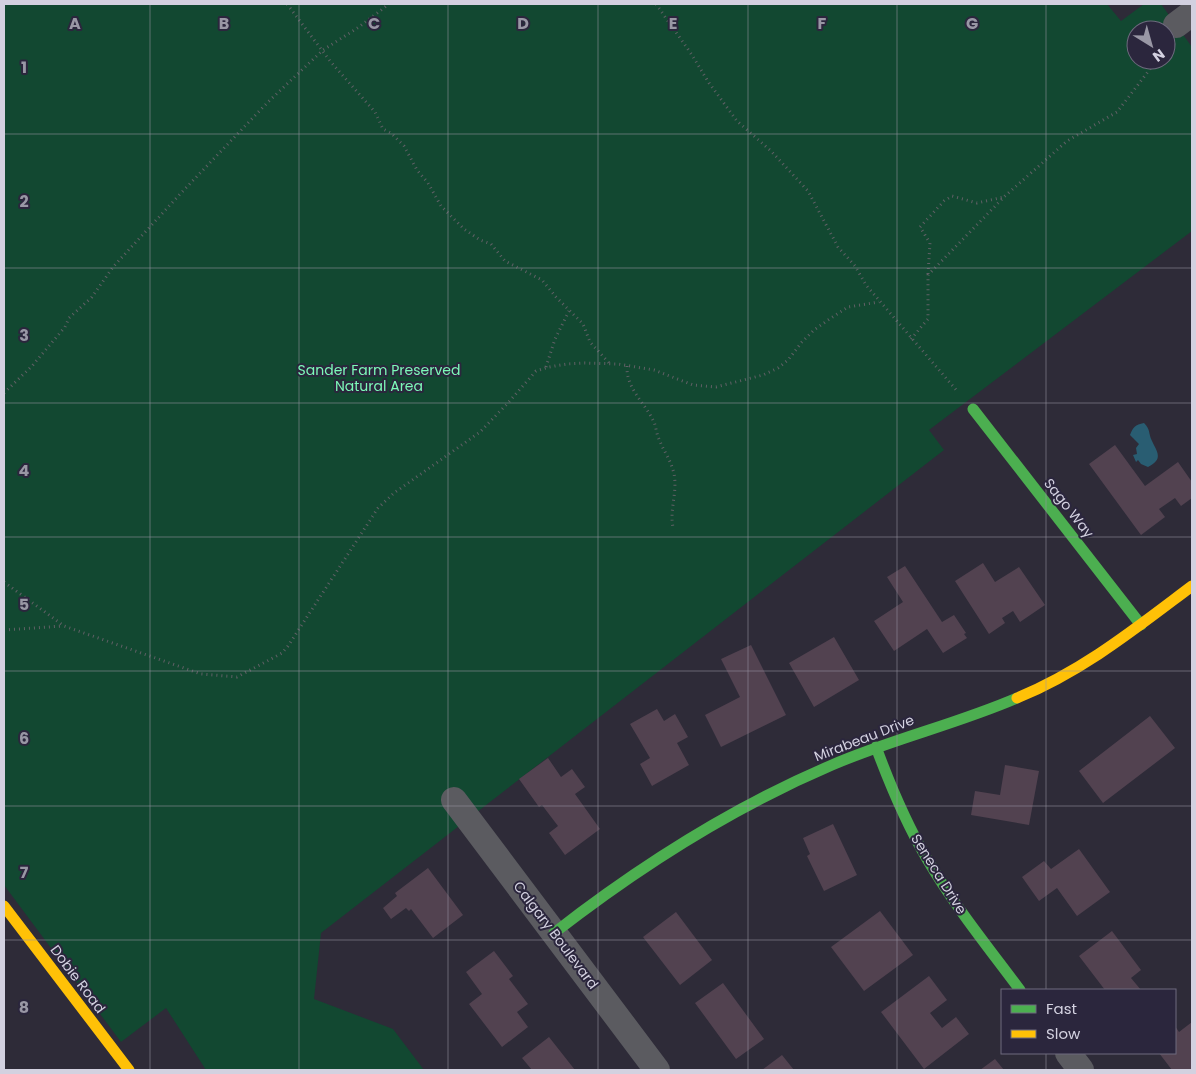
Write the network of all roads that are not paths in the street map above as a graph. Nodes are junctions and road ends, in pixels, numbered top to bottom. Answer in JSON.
{"nodes":[{"id":1,"x":973,"y":409,"type":"road end"},
{"id":2,"x":1192,"y":586,"type":"edge"},
{"id":3,"x":1141,"y":625,"type":"junction"},
{"id":4,"x":876,"y":748,"type":"junction"},
{"id":5,"x":454,"y":800,"type":"dead end"},
{"id":6,"x":4,"y":906,"type":"edge"},
{"id":7,"x":554,"y":932,"type":"junction"},
{"id":8,"x":1019,"y":989,"type":"edge"},
{"id":9,"x":1069,"y":1054,"type":"edge"},
{"id":10,"x":129,"y":1070,"type":"edge"},
{"id":11,"x":658,"y":1070,"type":"edge"},
{"id":12,"x":1081,"y":1070,"type":"edge"}],
"edges":[{"from":1,"to":3,"type":"street","name":"Sago Way"},
{"from":2,"to":3,"type":"street","name":"Mirabeau Drive"},
{"from":3,"to":4,"type":"street","name":"Mirabeau Drive"},
{"from":4,"to":7,"type":"street","name":"Mirabeau Drive"},
{"from":4,"to":8,"type":"street","name":"Seneca Drive"},
{"from":5,"to":7,"type":"street","name":"Calgary Boulevard"},
{"from":6,"to":10,"type":"street","name":"Dobie Road"},
{"from":7,"to":11,"type":"street","name":"Calgary Boulevard"},
{"from":9,"to":12,"type":"street"}]}
